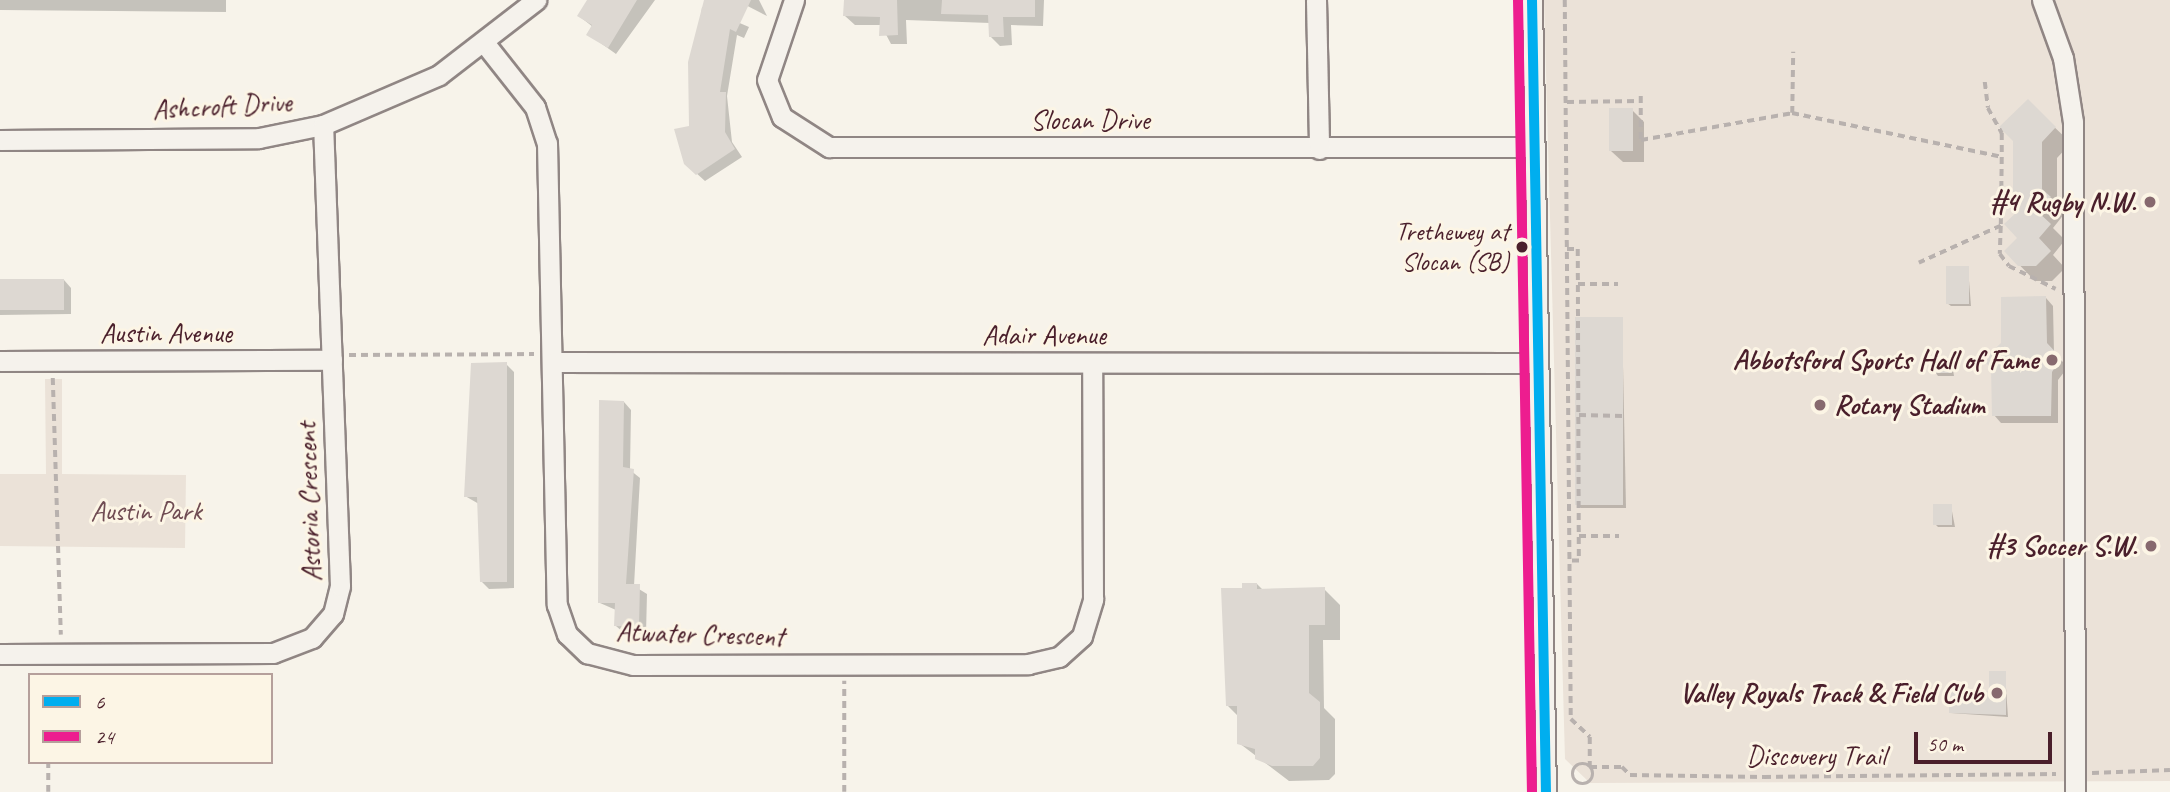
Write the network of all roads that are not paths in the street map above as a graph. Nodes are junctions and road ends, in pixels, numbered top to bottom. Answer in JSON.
{"nodes":[{"id":1,"x":536,"y":0,"type":"edge"},
{"id":2,"x":794,"y":0,"type":"edge"},
{"id":3,"x":1316,"y":0,"type":"edge"},
{"id":4,"x":1532,"y":0,"type":"edge"},
{"id":5,"x":2042,"y":0,"type":"edge"},
{"id":6,"x":486,"y":45,"type":"junction"},
{"id":7,"x":323,"y":125,"type":"junction"},
{"id":8,"x":0,"y":140,"type":"edge"},
{"id":9,"x":1533,"y":147,"type":"junction"},
{"id":10,"x":1319,"y":149,"type":"junction"},
{"id":11,"x":332,"y":358,"type":"junction"},
{"id":12,"x":553,"y":358,"type":"junction"},
{"id":13,"x":0,"y":361,"type":"edge"},
{"id":14,"x":1534,"y":363,"type":"junction"},
{"id":15,"x":1092,"y":364,"type":"junction"},
{"id":16,"x":0,"y":654,"type":"edge"},
{"id":17,"x":2075,"y":783,"type":"edge"},
{"id":18,"x":1546,"y":792,"type":"edge"}],
"edges":[{"from":1,"to":6,"type":"street","name":"Ashcroft Drive"},
{"from":2,"to":10,"type":"street","name":"Slocan Drive"},
{"from":3,"to":10,"type":"street"},
{"from":4,"to":9,"type":"street"},
{"from":5,"to":17,"type":"street"},
{"from":6,"to":7,"type":"street","name":"Ashcroft Drive"},
{"from":6,"to":12,"type":"street","name":"Atwater Crescent"},
{"from":7,"to":8,"type":"street","name":"Ashcroft Drive"},
{"from":7,"to":11,"type":"street","name":"Astoria Crescent"},
{"from":9,"to":10,"type":"street","name":"Slocan Drive"},
{"from":9,"to":14,"type":"street"},
{"from":11,"to":13,"type":"street","name":"Austin Avenue"},
{"from":11,"to":16,"type":"street","name":"Astoria Crescent"},
{"from":12,"to":15,"type":"street","name":"Adair Avenue"},
{"from":12,"to":15,"type":"street","name":"Atwater Crescent"},
{"from":14,"to":15,"type":"street","name":"Adair Avenue"},
{"from":14,"to":18,"type":"street"}]}
